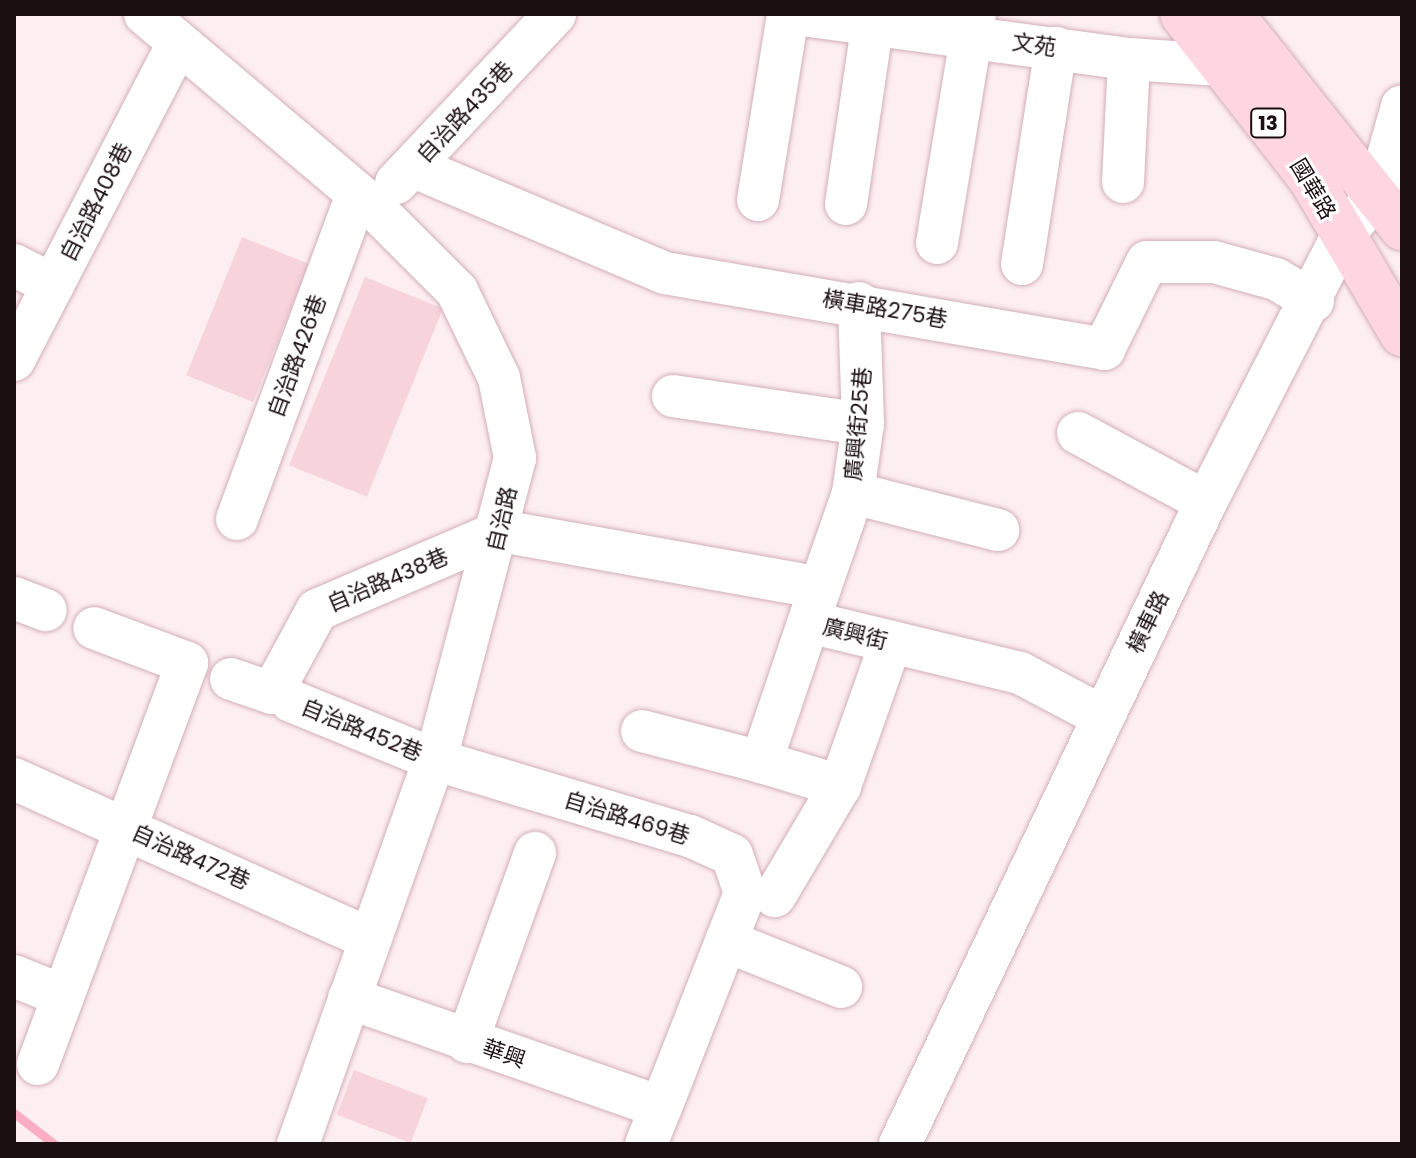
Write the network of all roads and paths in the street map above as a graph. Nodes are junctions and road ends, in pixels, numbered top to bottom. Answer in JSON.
{"nodes":[{"id":1,"x":145,"y":14,"type":"edge"},
{"id":2,"x":555,"y":14,"type":"edge"},
{"id":3,"x":788,"y":14,"type":"edge"},
{"id":4,"x":795,"y":14,"type":"edge"},
{"id":5,"x":1182,"y":14,"type":"edge"},
{"id":6,"x":1231,"y":14,"type":"edge"},
{"id":7,"x":873,"y":17,"type":"edge"},
{"id":8,"x":972,"y":25,"type":"edge"},
{"id":9,"x":178,"y":44,"type":"junction"},
{"id":10,"x":1056,"y":48,"type":"junction"},
{"id":11,"x":1129,"y":59,"type":"junction"},
{"id":12,"x":1248,"y":62,"type":"junction"},
{"id":13,"x":1402,"y":106,"type":"edge"},
{"id":14,"x":414,"y":167,"type":"junction"},
{"id":15,"x":1123,"y":182,"type":"dead end"},
{"id":16,"x":1378,"y":192,"type":"junction"},
{"id":17,"x":364,"y":200,"type":"junction"},
{"id":18,"x":758,"y":200,"type":"dead end"},
{"id":19,"x":846,"y":204,"type":"dead end"},
{"id":20,"x":1402,"y":228,"type":"edge"},
{"id":21,"x":1340,"y":240,"type":"junction"},
{"id":22,"x":937,"y":243,"type":"dead end"},
{"id":23,"x":1022,"y":264,"type":"dead end"},
{"id":24,"x":14,"y":265,"type":"edge"},
{"id":25,"x":53,"y":285,"type":"junction"},
{"id":26,"x":1313,"y":301,"type":"junction"},
{"id":27,"x":859,"y":303,"type":"junction"},
{"id":28,"x":1402,"y":334,"type":"edge"},
{"id":29,"x":14,"y":360,"type":"edge"},
{"id":30,"x":673,"y":396,"type":"dead end"},
{"id":31,"x":863,"y":424,"type":"junction"},
{"id":32,"x":1078,"y":433,"type":"dead end"},
{"id":33,"x":853,"y":493,"type":"junction"},
{"id":34,"x":1206,"y":502,"type":"junction"},
{"id":35,"x":237,"y":519,"type":"dead end"},
{"id":36,"x":998,"y":530,"type":"dead end"},
{"id":37,"x":501,"y":531,"type":"junction"},
{"id":38,"x":814,"y":605,"type":"junction"},
{"id":39,"x":94,"y":628,"type":"dead end"},
{"id":40,"x":891,"y":642,"type":"junction"},
{"id":41,"x":231,"y":679,"type":"dead end"},
{"id":42,"x":281,"y":697,"type":"junction"},
{"id":43,"x":1103,"y":717,"type":"junction"},
{"id":44,"x":642,"y":731,"type":"dead end"},
{"id":45,"x":433,"y":759,"type":"junction"},
{"id":46,"x":761,"y":762,"type":"junction"},
{"id":47,"x":14,"y":779,"type":"edge"},
{"id":48,"x":840,"y":786,"type":"junction"},
{"id":49,"x":127,"y":828,"type":"junction"},
{"id":50,"x":535,"y":853,"type":"dead end"},
{"id":51,"x":775,"y":896,"type":"dead end"},
{"id":52,"x":367,"y":938,"type":"junction"},
{"id":53,"x":726,"y":941,"type":"junction"},
{"id":54,"x":14,"y":976,"type":"edge"},
{"id":55,"x":841,"y":987,"type":"dead end"},
{"id":56,"x":63,"y":996,"type":"junction"},
{"id":57,"x":349,"y":998,"type":"junction"},
{"id":58,"x":467,"y":1042,"type":"junction"},
{"id":59,"x":38,"y":1064,"type":"dead end"},
{"id":60,"x":653,"y":1125,"type":"edge"},
{"id":61,"x":298,"y":1144,"type":"edge"},
{"id":62,"x":900,"y":1144,"type":"edge"}],
"edges":[{"from":1,"to":9,"type":"street","name":"自治路"},
{"from":2,"to":14,"type":"street","name":"自治路435巷"},
{"from":3,"to":18,"type":"street"},
{"from":4,"to":7,"type":"street","name":"文苑"},
{"from":5,"to":12,"type":"main road","name":"國華路","number":"13"},
{"from":6,"to":12,"type":"main road","name":"國華路","number":"13"},
{"from":7,"to":8,"type":"street","name":"文苑"},
{"from":7,"to":19,"type":"street"},
{"from":8,"to":10,"type":"street","name":"文苑"},
{"from":8,"to":22,"type":"street"},
{"from":9,"to":17,"type":"street","name":"自治路"},
{"from":9,"to":25,"type":"street","name":"自治路408巷"},
{"from":10,"to":11,"type":"street","name":"文苑"},
{"from":10,"to":23,"type":"street"},
{"from":11,"to":12,"type":"street","name":"文苑"},
{"from":11,"to":15,"type":"street"},
{"from":12,"to":16,"type":"main road","name":"國華路","number":"13"},
{"from":12,"to":21,"type":"main road","name":"國華路","number":"13"},
{"from":13,"to":16,"type":"street","name":"橫車路"},
{"from":14,"to":17,"type":"street","name":"自治路435巷"},
{"from":14,"to":27,"type":"street","name":"橫車路275巷"},
{"from":16,"to":20,"type":"main road","name":"國華路","number":"13"},
{"from":16,"to":21,"type":"street","name":"橫車路"},
{"from":17,"to":35,"type":"street","name":"自治路426巷"},
{"from":17,"to":37,"type":"street","name":"自治路"},
{"from":21,"to":26,"type":"street","name":"橫車路"},
{"from":21,"to":28,"type":"main road","name":"國華路","number":"13"},
{"from":24,"to":25,"type":"street"},
{"from":25,"to":29,"type":"street","name":"自治路408巷"},
{"from":26,"to":27,"type":"street","name":"橫車路275巷"},
{"from":26,"to":34,"type":"street","name":"橫車路"},
{"from":27,"to":31,"type":"street","name":"廣興街25巷"},
{"from":30,"to":31,"type":"street"},
{"from":31,"to":33,"type":"street","name":"廣興街25巷"},
{"from":32,"to":34,"type":"street"},
{"from":33,"to":36,"type":"street"},
{"from":33,"to":38,"type":"street","name":"廣興街25巷"},
{"from":34,"to":43,"type":"street","name":"橫車路"},
{"from":37,"to":38,"type":"street","name":"廣興街"},
{"from":37,"to":42,"type":"street","name":"自治路438巷"},
{"from":37,"to":45,"type":"street","name":"自治路"},
{"from":38,"to":40,"type":"street","name":"廣興街"},
{"from":38,"to":46,"type":"street","name":"廣興街25巷"},
{"from":39,"to":49,"type":"street"},
{"from":40,"to":43,"type":"street","name":"廣興街"},
{"from":40,"to":48,"type":"street"},
{"from":41,"to":42,"type":"street","name":"自治路452巷"},
{"from":42,"to":45,"type":"street","name":"自治路452巷"},
{"from":43,"to":62,"type":"street","name":"橫車路"},
{"from":44,"to":46,"type":"street"},
{"from":45,"to":52,"type":"street","name":"自治路"},
{"from":45,"to":53,"type":"street","name":"自治路469巷"},
{"from":46,"to":48,"type":"street"},
{"from":47,"to":49,"type":"street","name":"自治路472巷"},
{"from":48,"to":51,"type":"street"},
{"from":49,"to":52,"type":"street","name":"自治路472巷"},
{"from":49,"to":56,"type":"street"},
{"from":50,"to":58,"type":"street"},
{"from":52,"to":57,"type":"street","name":"自治路"},
{"from":53,"to":55,"type":"street"},
{"from":53,"to":60,"type":"street","name":"華興"},
{"from":54,"to":56,"type":"street"},
{"from":56,"to":59,"type":"street"},
{"from":57,"to":58,"type":"street","name":"華興"},
{"from":57,"to":61,"type":"street","name":"自治路"},
{"from":58,"to":60,"type":"street","name":"華興"}]}
